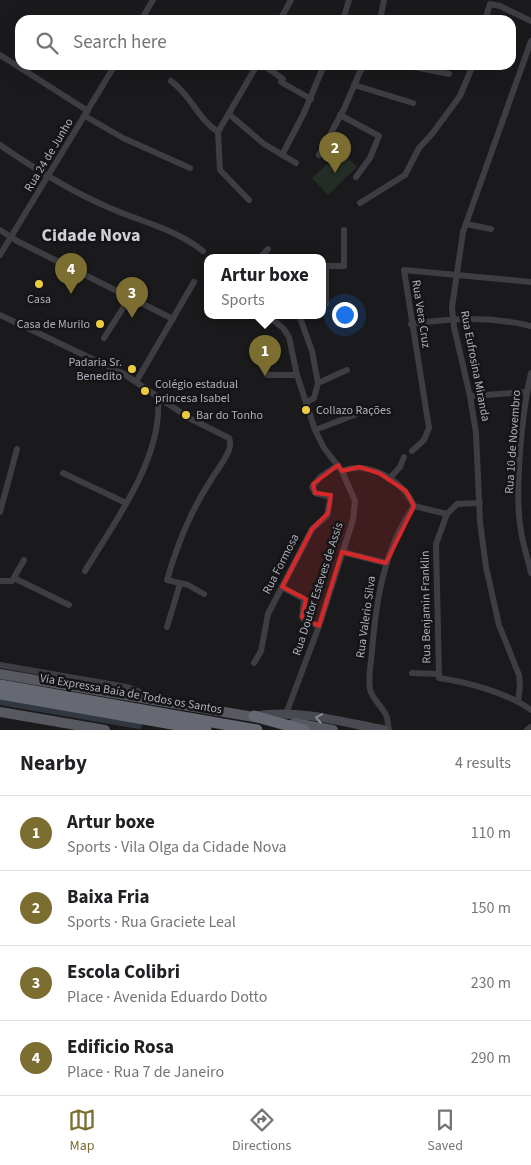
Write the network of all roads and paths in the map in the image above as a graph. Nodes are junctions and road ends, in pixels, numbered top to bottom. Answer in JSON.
{"nodes":[{"id":1,"x":153,"y":0,"type":"edge"},
{"id":2,"x":291,"y":0,"type":"edge"},
{"id":3,"x":348,"y":0,"type":"edge"},
{"id":4,"x":384,"y":0,"type":"edge"},
{"id":5,"x":144,"y":15,"type":"edge"},
{"id":6,"x":283,"y":15,"type":"edge"},
{"id":7,"x":344,"y":15,"type":"edge"},
{"id":8,"x":381,"y":15,"type":"edge"},
{"id":9,"x":487,"y":15,"type":"edge"},
{"id":10,"x":531,"y":21,"type":"edge"},
{"id":11,"x":531,"y":41,"type":"edge"},
{"id":12,"x":0,"y":54,"type":"edge"},
{"id":13,"x":15,"y":64,"type":"edge"},
{"id":14,"x":24,"y":70,"type":"edge"},
{"id":15,"x":112,"y":70,"type":"edge"},
{"id":16,"x":254,"y":70,"type":"edge"},
{"id":17,"x":270,"y":70,"type":"edge"},
{"id":18,"x":322,"y":70,"type":"edge"},
{"id":19,"x":361,"y":70,"type":"edge"},
{"id":20,"x":429,"y":70,"type":"edge"},
{"id":21,"x":471,"y":70,"type":"edge"},
{"id":22,"x":449,"y":74,"type":"dead end"},
{"id":23,"x":171,"y":81,"type":"dead end"},
{"id":24,"x":354,"y":85,"type":"junction"},
{"id":25,"x":310,"y":99,"type":"junction"},
{"id":26,"x":413,"y":103,"type":"dead end"},
{"id":27,"x":87,"y":113,"type":"junction"},
{"id":28,"x":230,"y":114,"type":"junction"},
{"id":29,"x":340,"y":116,"type":"junction"},
{"id":30,"x":218,"y":132,"type":"junction"},
{"id":31,"x":0,"y":145,"type":"edge"},
{"id":32,"x":282,"y":155,"type":"junction"},
{"id":33,"x":319,"y":155,"type":"dead end"},
{"id":34,"x":296,"y":163,"type":"dead end"},
{"id":35,"x":190,"y":168,"type":"dead end"},
{"id":36,"x":48,"y":178,"type":"junction"},
{"id":37,"x":356,"y":178,"type":"dead end"},
{"id":38,"x":249,"y":200,"type":"dead end"},
{"id":39,"x":360,"y":203,"type":"dead end"},
{"id":40,"x":466,"y":224,"type":"junction"},
{"id":41,"x":491,"y":229,"type":"dead end"},
{"id":42,"x":0,"y":230,"type":"edge"},
{"id":43,"x":344,"y":230,"type":"dead end"},
{"id":44,"x":11,"y":237,"type":"junction"},
{"id":45,"x":268,"y":249,"type":"dead end"},
{"id":46,"x":203,"y":251,"type":"dead end"},
{"id":47,"x":264,"y":254,"type":"edge"},
{"id":48,"x":0,"y":255,"type":"edge"},
{"id":49,"x":326,"y":266,"type":"edge"},
{"id":50,"x":456,"y":274,"type":"junction"},
{"id":51,"x":194,"y":282,"type":"dead end"},
{"id":52,"x":531,"y":282,"type":"edge"},
{"id":53,"x":130,"y":297,"type":"junction"},
{"id":54,"x":0,"y":315,"type":"edge"},
{"id":55,"x":173,"y":318,"type":"junction"},
{"id":56,"x":452,"y":318,"type":"junction"},
{"id":57,"x":271,"y":319,"type":"edge"},
{"id":58,"x":300,"y":319,"type":"edge"},
{"id":59,"x":411,"y":324,"type":"junction"},
{"id":60,"x":531,"y":326,"type":"edge"},
{"id":61,"x":104,"y":338,"type":"dead end"},
{"id":62,"x":256,"y":357,"type":"dead end"},
{"id":63,"x":347,"y":370,"type":"dead end"},
{"id":64,"x":531,"y":373,"type":"edge"},
{"id":65,"x":298,"y":375,"type":"junction"},
{"id":66,"x":136,"y":382,"type":"junction"},
{"id":67,"x":318,"y":383,"type":"junction"},
{"id":68,"x":527,"y":392,"type":"junction"},
{"id":69,"x":470,"y":396,"type":"junction"},
{"id":70,"x":158,"y":398,"type":"junction"},
{"id":71,"x":307,"y":402,"type":"junction"},
{"id":72,"x":357,"y":414,"type":"dead end"},
{"id":73,"x":315,"y":430,"type":"junction"},
{"id":74,"x":17,"y":449,"type":"dead end"},
{"id":75,"x":412,"y":451,"type":"dead end"},
{"id":76,"x":404,"y":457,"type":"dead end"},
{"id":77,"x":338,"y":465,"type":"junction"},
{"id":78,"x":342,"y":471,"type":"junction"},
{"id":79,"x":63,"y":472,"type":"dead end"},
{"id":80,"x":389,"y":479,"type":"junction"},
{"id":81,"x":126,"y":503,"type":"junction"},
{"id":82,"x":480,"y":503,"type":"junction"},
{"id":83,"x":414,"y":506,"type":"junction"},
{"id":84,"x":0,"y":512,"type":"edge"},
{"id":85,"x":446,"y":514,"type":"junction"},
{"id":86,"x":342,"y":552,"type":"junction"},
{"id":87,"x":529,"y":555,"type":"edge"},
{"id":88,"x":24,"y":560,"type":"dead end"},
{"id":89,"x":386,"y":563,"type":"junction"},
{"id":90,"x":86,"y":571,"type":"dead end"},
{"id":91,"x":531,"y":573,"type":"edge"},
{"id":92,"x":14,"y":578,"type":"junction"},
{"id":93,"x":0,"y":581,"type":"edge"},
{"id":94,"x":180,"y":584,"type":"junction"},
{"id":95,"x":282,"y":587,"type":"junction"},
{"id":96,"x":204,"y":594,"type":"dead end"},
{"id":97,"x":69,"y":605,"type":"dead end"},
{"id":98,"x":319,"y":626,"type":"junction"},
{"id":99,"x":167,"y":627,"type":"dead end"},
{"id":100,"x":254,"y":663,"type":"dead end"},
{"id":101,"x":0,"y":665,"type":"edge"},
{"id":102,"x":412,"y":673,"type":"dead end"},
{"id":103,"x":0,"y":674,"type":"edge"},
{"id":104,"x":439,"y":674,"type":"junction"},
{"id":105,"x":0,"y":685,"type":"edge"},
{"id":106,"x":0,"y":694,"type":"edge"},
{"id":107,"x":162,"y":701,"type":"junction"},
{"id":108,"x":518,"y":702,"type":"junction"},
{"id":109,"x":531,"y":710,"type":"edge"},
{"id":110,"x":0,"y":712,"type":"edge"},
{"id":111,"x":286,"y":714,"type":"junction"},
{"id":112,"x":254,"y":716,"type":"junction"},
{"id":113,"x":531,"y":727,"type":"edge"},
{"id":114,"x":303,"y":728,"type":"edge"},
{"id":115,"x":105,"y":730,"type":"edge"},
{"id":116,"x":206,"y":730,"type":"edge"},
{"id":117,"x":257,"y":730,"type":"edge"},
{"id":118,"x":333,"y":730,"type":"edge"},
{"id":119,"x":384,"y":730,"type":"edge"},
{"id":120,"x":389,"y":730,"type":"edge"},
{"id":121,"x":527,"y":730,"type":"edge"}],
"edges":[{"from":1,"to":5,"type":"street"},
{"from":2,"to":6,"type":"street"},
{"from":3,"to":7,"type":"street"},
{"from":4,"to":8,"type":"street"},
{"from":9,"to":10,"type":"street"},
{"from":11,"to":40,"type":"street","name":"Rua Eufrosina Miranda"},
{"from":12,"to":13,"type":"street"},
{"from":14,"to":27,"type":"street"},
{"from":15,"to":27,"type":"street","name":"Rua 24 de Junho"},
{"from":16,"to":28,"type":"street"},
{"from":17,"to":25,"type":"street"},
{"from":18,"to":25,"type":"street"},
{"from":19,"to":24,"type":"street"},
{"from":20,"to":22,"type":"street"},
{"from":21,"to":39,"type":"street"},
{"from":23,"to":30,"type":"street"},
{"from":24,"to":26,"type":"street"},
{"from":24,"to":29,"type":"street"},
{"from":25,"to":32,"type":"street"},
{"from":27,"to":35,"type":"street"},
{"from":27,"to":36,"type":"street","name":"Rua 24 de Junho"},
{"from":28,"to":30,"type":"street"},
{"from":28,"to":32,"type":"street"},
{"from":29,"to":33,"type":"street"},
{"from":29,"to":37,"type":"street"},
{"from":30,"to":38,"type":"street"},
{"from":31,"to":36,"type":"street"},
{"from":32,"to":34,"type":"street"},
{"from":36,"to":44,"type":"street","name":"Rua 24 de Junho"},
{"from":36,"to":46,"type":"street"},
{"from":40,"to":41,"type":"street"},
{"from":40,"to":50,"type":"street","name":"Rua Eufrosina Miranda"},
{"from":42,"to":44,"type":"street"},
{"from":43,"to":49,"type":"street"},
{"from":44,"to":48,"type":"street","name":"Rua 24 de Junho"},
{"from":44,"to":53,"type":"street"},
{"from":45,"to":47,"type":"street"},
{"from":50,"to":52,"type":"street","name":"Rua Vera Cruz"},
{"from":50,"to":56,"type":"street","name":"Rua Eufrosina Miranda"},
{"from":50,"to":59,"type":"street","name":"Rua Vera Cruz"},
{"from":51,"to":55,"type":"street"},
{"from":53,"to":55,"type":"street"},
{"from":53,"to":61,"type":"street"},
{"from":54,"to":66,"type":"street"},
{"from":55,"to":66,"type":"street"},
{"from":56,"to":59,"type":"street"},
{"from":56,"to":60,"type":"street"},
{"from":56,"to":69,"type":"street","name":"Rua Eufrosina Miranda"},
{"from":57,"to":65,"type":"street"},
{"from":58,"to":67,"type":"street"},
{"from":59,"to":75,"type":"street","name":"Rua Vera Cruz"},
{"from":62,"to":65,"type":"street"},
{"from":63,"to":67,"type":"street"},
{"from":64,"to":68,"type":"street","name":"Rua 10 de Novembro"},
{"from":65,"to":71,"type":"street"},
{"from":66,"to":70,"type":"street"},
{"from":67,"to":71,"type":"street"},
{"from":68,"to":69,"type":"street"},
{"from":68,"to":87,"type":"street","name":"Rua 10 de Novembro"},
{"from":69,"to":82,"type":"street","name":"Rua Eufrosina Miranda"},
{"from":70,"to":81,"type":"street"},
{"from":70,"to":94,"type":"street"},
{"from":71,"to":73,"type":"street"},
{"from":72,"to":73,"type":"street"},
{"from":73,"to":77,"type":"street"},
{"from":74,"to":84,"type":"street"},
{"from":76,"to":80,"type":"street"},
{"from":77,"to":78,"type":"street"},
{"from":77,"to":95,"type":"street","name":"Rua Formosa"},
{"from":78,"to":80,"type":"street"},
{"from":78,"to":86,"type":"street","name":"Rua Doutor Esteves de Assis"},
{"from":79,"to":81,"type":"street"},
{"from":80,"to":83,"type":"street"},
{"from":81,"to":90,"type":"street"},
{"from":82,"to":85,"type":"street"},
{"from":82,"to":108,"type":"street","name":"Rua Eufrosina Miranda"},
{"from":83,"to":85,"type":"street"},
{"from":83,"to":89,"type":"street","name":"Rua Valerio Silva"},
{"from":85,"to":104,"type":"street","name":"Rua Benjamin Franklin"},
{"from":86,"to":89,"type":"street"},
{"from":86,"to":98,"type":"street","name":"Rua Doutor Esteves de Assis"},
{"from":87,"to":91,"type":"street","name":"Rua 10 de Novembro"},
{"from":88,"to":92,"type":"street"},
{"from":89,"to":120,"type":"street","name":"Rua Valerio Silva"},
{"from":92,"to":93,"type":"street"},
{"from":92,"to":97,"type":"street"},
{"from":94,"to":96,"type":"street"},
{"from":94,"to":99,"type":"street"},
{"from":95,"to":98,"type":"street"},
{"from":95,"to":100,"type":"street","name":"Rua Formosa"},
{"from":98,"to":111,"type":"street","name":"Rua Doutor Esteves de Assis"},
{"from":101,"to":107,"type":"street"},
{"from":102,"to":104,"type":"street","name":"Rua Benjamin Franklin"},
{"from":103,"to":107,"type":"main road"},
{"from":104,"to":108,"type":"street"},
{"from":105,"to":117,"type":"highway","name":"Via Expressa Baía de Todos os Santos"},
{"from":106,"to":116,"type":"highway","name":"Via Expressa Baía de Todos os Santos"},
{"from":107,"to":112,"type":"main road"},
{"from":108,"to":109,"type":"street"},
{"from":110,"to":115,"type":"main road"},
{"from":111,"to":112,"type":"main road"},
{"from":119,"to":111,"type":"main road","one_way":true},
{"from":112,"to":114,"type":"highway"},
{"from":113,"to":121,"type":"street"},
{"from":114,"to":118,"type":"main road"}]}
